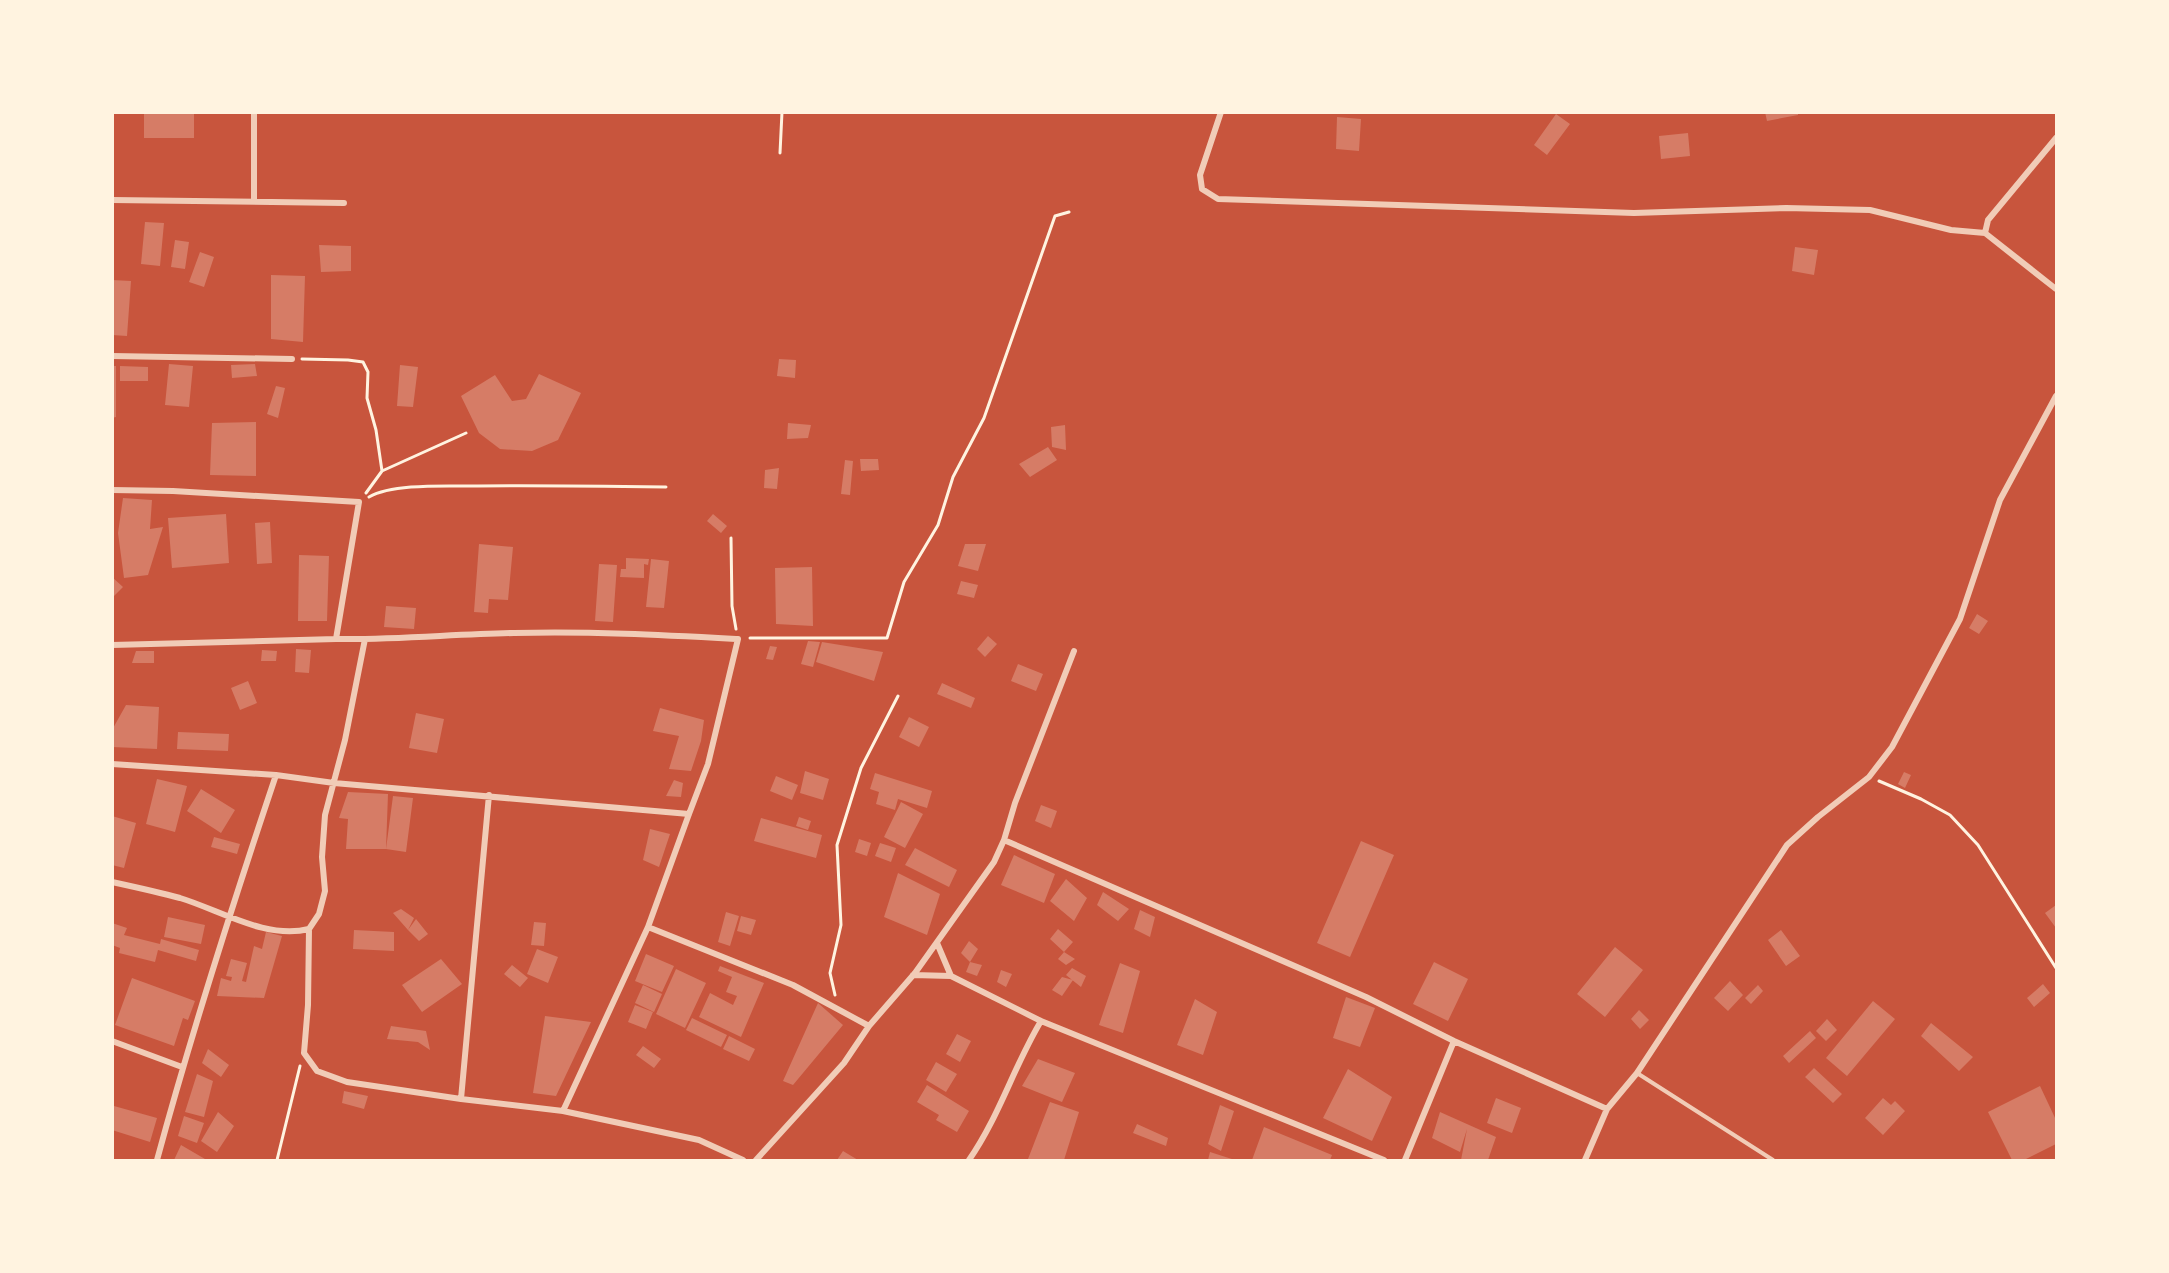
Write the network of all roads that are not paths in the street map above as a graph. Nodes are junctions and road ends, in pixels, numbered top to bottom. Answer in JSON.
{"nodes":[{"id":1,"x":254,"y":112,"type":"edge"},
{"id":2,"x":1221,"y":112,"type":"edge"},
{"id":3,"x":2056,"y":138,"type":"edge"},
{"id":4,"x":112,"y":201,"type":"edge"},
{"id":5,"x":254,"y":201,"type":"junction"},
{"id":6,"x":344,"y":203,"type":"dead end"},
{"id":7,"x":1985,"y":233,"type":"junction"},
{"id":8,"x":2056,"y":289,"type":"edge"},
{"id":9,"x":112,"y":356,"type":"edge"},
{"id":10,"x":292,"y":359,"type":"road end"},
{"id":11,"x":2056,"y":396,"type":"edge"},
{"id":12,"x":112,"y":490,"type":"edge"},
{"id":13,"x":336,"y":639,"type":"junction"},
{"id":14,"x":365,"y":639,"type":"junction"},
{"id":15,"x":112,"y":645,"type":"edge"},
{"id":16,"x":1074,"y":651,"type":"dead end"},
{"id":17,"x":112,"y":764,"type":"edge"},
{"id":18,"x":276,"y":775,"type":"junction"},
{"id":19,"x":334,"y":783,"type":"junction"},
{"id":20,"x":489,"y":795,"type":"junction"},
{"id":21,"x":689,"y":814,"type":"junction"},
{"id":22,"x":1004,"y":840,"type":"junction"},
{"id":23,"x":112,"y":882,"type":"edge"},
{"id":24,"x":229,"y":915,"type":"junction"},
{"id":25,"x":648,"y":927,"type":"junction"},
{"id":26,"x":309,"y":929,"type":"junction"},
{"id":27,"x":937,"y":943,"type":"junction"},
{"id":28,"x":913,"y":975,"type":"junction"},
{"id":29,"x":951,"y":976,"type":"junction"},
{"id":30,"x":1041,"y":1021,"type":"junction"},
{"id":31,"x":868,"y":1026,"type":"junction"},
{"id":32,"x":112,"y":1041,"type":"edge"},
{"id":33,"x":1454,"y":1041,"type":"junction"},
{"id":34,"x":182,"y":1067,"type":"junction"},
{"id":35,"x":1637,"y":1073,"type":"junction"},
{"id":36,"x":461,"y":1099,"type":"junction"},
{"id":37,"x":1607,"y":1109,"type":"junction"},
{"id":38,"x":564,"y":1111,"type":"junction"},
{"id":39,"x":157,"y":1161,"type":"edge"},
{"id":40,"x":743,"y":1161,"type":"edge"},
{"id":41,"x":756,"y":1161,"type":"edge"},
{"id":42,"x":969,"y":1161,"type":"edge"},
{"id":43,"x":1384,"y":1161,"type":"edge"},
{"id":44,"x":1405,"y":1161,"type":"edge"},
{"id":45,"x":1585,"y":1161,"type":"edge"},
{"id":46,"x":1773,"y":1161,"type":"edge"}],
"edges":[{"from":1,"to":5,"type":"street"},
{"from":2,"to":7,"type":"street"},
{"from":3,"to":7,"type":"street"},
{"from":4,"to":5,"type":"street"},
{"from":5,"to":6,"type":"street"},
{"from":7,"to":8,"type":"street"},
{"from":9,"to":10,"type":"street"},
{"from":11,"to":35,"type":"street"},
{"from":12,"to":13,"type":"street"},
{"from":13,"to":14,"type":"street"},
{"from":13,"to":15,"type":"street"},
{"from":14,"to":19,"type":"street"},
{"from":14,"to":21,"type":"street"},
{"from":16,"to":22,"type":"street"},
{"from":17,"to":18,"type":"street"},
{"from":18,"to":19,"type":"street"},
{"from":18,"to":24,"type":"street"},
{"from":19,"to":20,"type":"street"},
{"from":19,"to":26,"type":"street"},
{"from":20,"to":21,"type":"street"},
{"from":20,"to":36,"type":"street"},
{"from":21,"to":25,"type":"street"},
{"from":22,"to":27,"type":"street"},
{"from":22,"to":33,"type":"street"},
{"from":23,"to":24,"type":"street"},
{"from":24,"to":26,"type":"street"},
{"from":24,"to":34,"type":"street"},
{"from":25,"to":31,"type":"street"},
{"from":25,"to":38,"type":"street"},
{"from":26,"to":36,"type":"street"},
{"from":27,"to":28,"type":"street"},
{"from":27,"to":29,"type":"street"},
{"from":28,"to":29,"type":"street"},
{"from":28,"to":31,"type":"street"},
{"from":29,"to":30,"type":"street"},
{"from":30,"to":42,"type":"street"},
{"from":30,"to":43,"type":"street"},
{"from":31,"to":41,"type":"street"},
{"from":32,"to":34,"type":"street"},
{"from":33,"to":37,"type":"street"},
{"from":33,"to":44,"type":"street"},
{"from":34,"to":39,"type":"street"},
{"from":35,"to":37,"type":"street"},
{"from":35,"to":46,"type":"lane"},
{"from":36,"to":38,"type":"street"},
{"from":37,"to":45,"type":"street"},
{"from":38,"to":40,"type":"street"}]}
